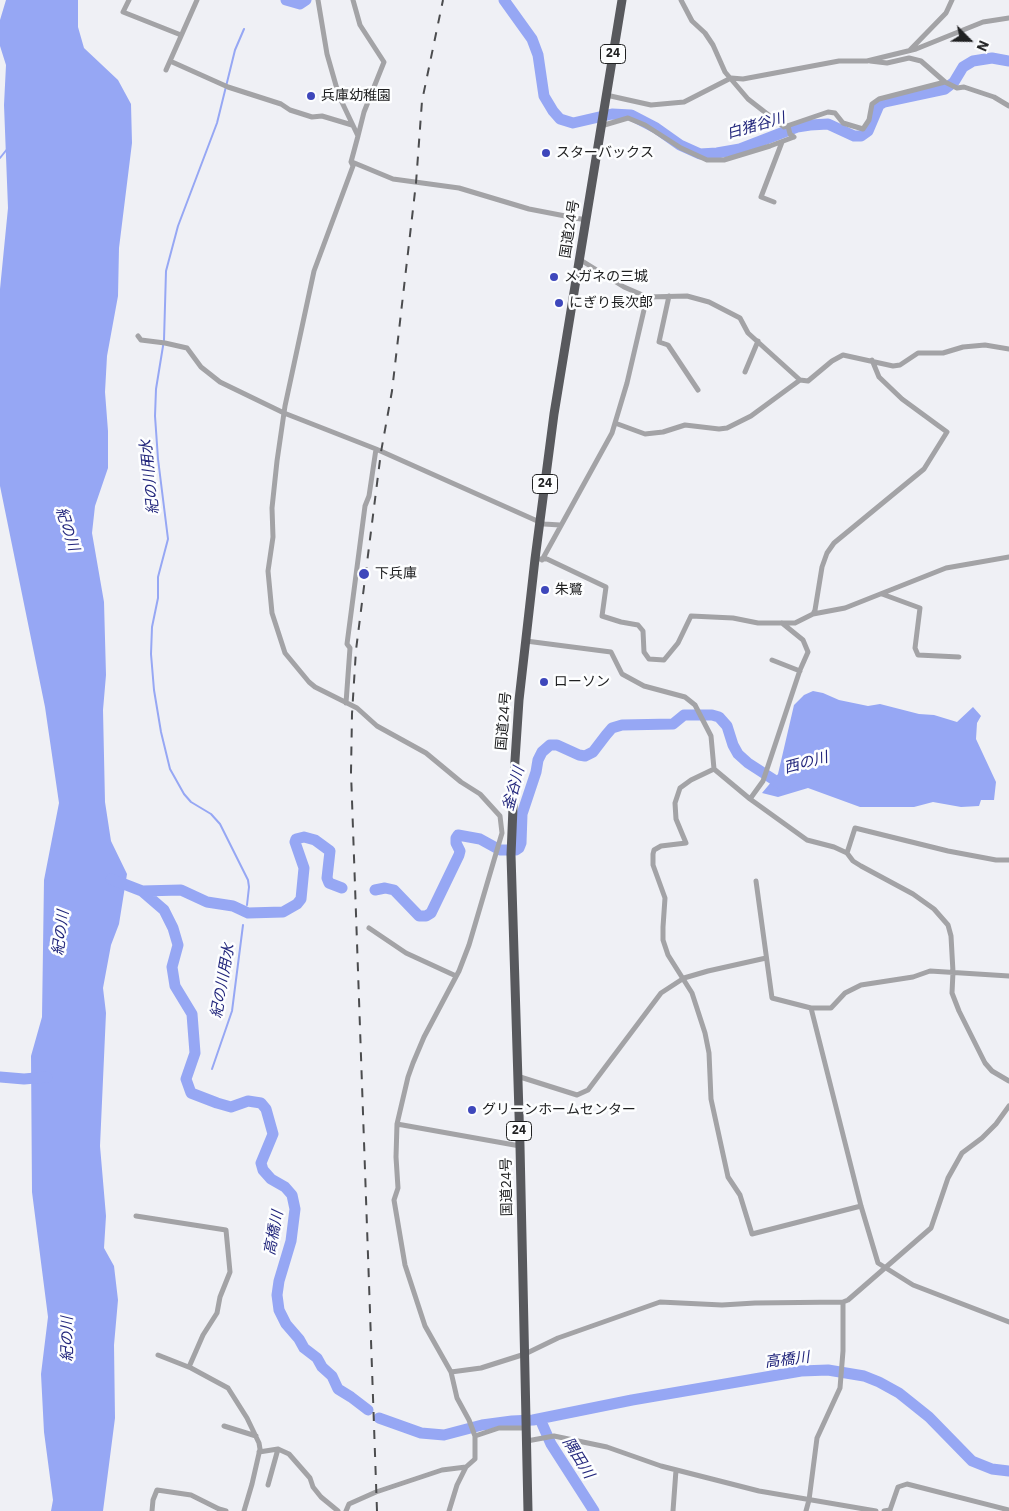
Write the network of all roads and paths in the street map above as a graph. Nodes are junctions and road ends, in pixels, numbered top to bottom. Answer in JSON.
{"nodes":[{"id":1,"x":129,"y":0,"type":"edge"},
{"id":2,"x":197,"y":0,"type":"edge"},
{"id":3,"x":318,"y":0,"type":"edge"},
{"id":4,"x":353,"y":0,"type":"edge"},
{"id":5,"x":622,"y":0,"type":"edge"},
{"id":6,"x":681,"y":0,"type":"edge"},
{"id":7,"x":952,"y":0,"type":"edge"},
{"id":8,"x":1009,"y":18,"type":"edge"},
{"id":9,"x":181,"y":35,"type":"junction"},
{"id":10,"x":910,"y":51,"type":"junction"},
{"id":11,"x":170,"y":61,"type":"junction"},
{"id":12,"x":867,"y":61,"type":"junction"},
{"id":13,"x":166,"y":70,"type":"dead end"},
{"id":14,"x":731,"y":78,"type":"junction"},
{"id":15,"x":947,"y":83,"type":"junction"},
{"id":16,"x":606,"y":96,"type":"junction"},
{"id":17,"x":1009,"y":106,"type":"edge"},
{"id":18,"x":352,"y":125,"type":"junction"},
{"id":19,"x":602,"y":126,"type":"junction"},
{"id":20,"x":789,"y":130,"type":"junction"},
{"id":21,"x":358,"y":136,"type":"junction"},
{"id":22,"x":782,"y":142,"type":"junction"},
{"id":23,"x":352,"y":162,"type":"junction"},
{"id":24,"x":774,"y":202,"type":"dead end"},
{"id":25,"x":586,"y":220,"type":"junction"},
{"id":26,"x":580,"y":259,"type":"junction"},
{"id":27,"x":669,"y":296,"type":"junction"},
{"id":28,"x":647,"y":297,"type":"junction"},
{"id":29,"x":138,"y":336,"type":"dead end"},
{"id":30,"x":758,"y":342,"type":"junction"},
{"id":31,"x":1009,"y":349,"type":"edge"},
{"id":32,"x":872,"y":360,"type":"junction"},
{"id":33,"x":745,"y":372,"type":"dead end"},
{"id":34,"x":800,"y":380,"type":"junction"},
{"id":35,"x":698,"y":390,"type":"dead end"},
{"id":36,"x":284,"y":413,"type":"junction"},
{"id":37,"x":615,"y":423,"type":"junction"},
{"id":38,"x":376,"y":449,"type":"junction"},
{"id":39,"x":540,"y":521,"type":"junction"},
{"id":40,"x":560,"y":525,"type":"junction"},
{"id":41,"x":1009,"y":557,"type":"edge"},
{"id":42,"x":538,"y":559,"type":"junction"},
{"id":43,"x":881,"y":594,"type":"junction"},
{"id":44,"x":813,"y":614,"type":"junction"},
{"id":45,"x":782,"y":623,"type":"junction"},
{"id":46,"x":526,"y":641,"type":"junction"},
{"id":47,"x":959,"y":657,"type":"dead end"},
{"id":48,"x":772,"y":660,"type":"dead end"},
{"id":49,"x":800,"y":671,"type":"junction"},
{"id":50,"x":346,"y":703,"type":"junction"},
{"id":51,"x":714,"y":769,"type":"junction"},
{"id":52,"x":750,"y":799,"type":"junction"},
{"id":53,"x":847,"y":853,"type":"junction"},
{"id":54,"x":1009,"y":860,"type":"edge"},
{"id":55,"x":756,"y":881,"type":"dead end"},
{"id":56,"x":369,"y":928,"type":"dead end"},
{"id":57,"x":766,"y":958,"type":"junction"},
{"id":58,"x":953,"y":972,"type":"junction"},
{"id":59,"x":456,"y":976,"type":"junction"},
{"id":60,"x":1009,"y":976,"type":"edge"},
{"id":61,"x":684,"y":978,"type":"junction"},
{"id":62,"x":811,"y":1008,"type":"junction"},
{"id":63,"x":517,"y":1076,"type":"junction"},
{"id":64,"x":1009,"y":1081,"type":"edge"},
{"id":65,"x":1009,"y":1106,"type":"edge"},
{"id":66,"x":397,"y":1124,"type":"junction"},
{"id":67,"x":520,"y":1146,"type":"junction"},
{"id":68,"x":861,"y":1206,"type":"junction"},
{"id":69,"x":136,"y":1216,"type":"dead end"},
{"id":70,"x":885,"y":1268,"type":"junction"},
{"id":71,"x":843,"y":1302,"type":"junction"},
{"id":72,"x":1009,"y":1322,"type":"edge"},
{"id":73,"x":524,"y":1354,"type":"junction"},
{"id":74,"x":158,"y":1355,"type":"dead end"},
{"id":75,"x":189,"y":1367,"type":"junction"},
{"id":76,"x":451,"y":1372,"type":"junction"},
{"id":77,"x":224,"y":1426,"type":"dead end"},
{"id":78,"x":526,"y":1428,"type":"junction"},
{"id":79,"x":256,"y":1436,"type":"junction"},
{"id":80,"x":475,"y":1436,"type":"junction"},
{"id":81,"x":527,"y":1441,"type":"junction"},
{"id":82,"x":278,"y":1450,"type":"junction"},
{"id":83,"x":259,"y":1452,"type":"junction"},
{"id":84,"x":466,"y":1468,"type":"junction"},
{"id":85,"x":676,"y":1470,"type":"junction"},
{"id":86,"x":268,"y":1485,"type":"dead end"},
{"id":87,"x":809,"y":1500,"type":"junction"},
{"id":88,"x":1009,"y":1510,"type":"edge"},
{"id":89,"x":152,"y":1511,"type":"edge"},
{"id":90,"x":226,"y":1511,"type":"edge"},
{"id":91,"x":244,"y":1511,"type":"edge"},
{"id":92,"x":338,"y":1511,"type":"edge"},
{"id":93,"x":346,"y":1511,"type":"edge"},
{"id":94,"x":449,"y":1511,"type":"edge"},
{"id":95,"x":528,"y":1511,"type":"edge"},
{"id":96,"x":673,"y":1511,"type":"edge"},
{"id":97,"x":806,"y":1511,"type":"edge"},
{"id":98,"x":876,"y":1511,"type":"edge"},
{"id":99,"x":888,"y":1511,"type":"edge"}],
"edges":[{"from":1,"to":9,"type":"street"},
{"from":2,"to":9,"type":"street"},
{"from":3,"to":18,"type":"street"},
{"from":4,"to":21,"type":"street"},
{"from":5,"to":16,"type":"highway","name":"国道24号","number":"24"},
{"from":6,"to":14,"type":"street"},
{"from":7,"to":10,"type":"street"},
{"from":8,"to":10,"type":"street"},
{"from":9,"to":11,"type":"street"},
{"from":10,"to":12,"type":"street"},
{"from":11,"to":13,"type":"street"},
{"from":11,"to":18,"type":"street"},
{"from":12,"to":14,"type":"street"},
{"from":12,"to":15,"type":"street"},
{"from":14,"to":16,"type":"street"},
{"from":14,"to":20,"type":"street"},
{"from":15,"to":17,"type":"street"},
{"from":15,"to":20,"type":"street"},
{"from":16,"to":19,"type":"highway","name":"国道24号","number":"24"},
{"from":18,"to":21,"type":"street"},
{"from":19,"to":22,"type":"street"},
{"from":19,"to":25,"type":"highway","name":"国道24号","number":"24"},
{"from":20,"to":22,"type":"street"},
{"from":21,"to":23,"type":"street"},
{"from":22,"to":24,"type":"street"},
{"from":23,"to":25,"type":"street"},
{"from":23,"to":36,"type":"street"},
{"from":25,"to":26,"type":"highway","name":"国道24号","number":"24"},
{"from":26,"to":28,"type":"street"},
{"from":26,"to":39,"type":"highway","name":"国道24号","number":"24"},
{"from":27,"to":28,"type":"street"},
{"from":27,"to":30,"type":"street"},
{"from":27,"to":35,"type":"street"},
{"from":28,"to":37,"type":"street"},
{"from":29,"to":36,"type":"street"},
{"from":30,"to":33,"type":"street"},
{"from":30,"to":34,"type":"street"},
{"from":31,"to":32,"type":"street"},
{"from":32,"to":34,"type":"street"},
{"from":32,"to":44,"type":"street"},
{"from":34,"to":37,"type":"street"},
{"from":36,"to":38,"type":"street"},
{"from":36,"to":50,"type":"street"},
{"from":37,"to":40,"type":"street"},
{"from":38,"to":39,"type":"street"},
{"from":38,"to":50,"type":"street"},
{"from":39,"to":40,"type":"street"},
{"from":39,"to":42,"type":"highway","name":"国道24号","number":"24"},
{"from":40,"to":42,"type":"street"},
{"from":41,"to":43,"type":"street"},
{"from":42,"to":45,"type":"street"},
{"from":42,"to":46,"type":"highway","name":"国道24号","number":"24"},
{"from":43,"to":44,"type":"street"},
{"from":43,"to":47,"type":"street"},
{"from":44,"to":45,"type":"street"},
{"from":45,"to":49,"type":"street"},
{"from":46,"to":51,"type":"street"},
{"from":46,"to":63,"type":"highway","name":"国道24号","number":"24"},
{"from":48,"to":49,"type":"street"},
{"from":49,"to":52,"type":"street"},
{"from":50,"to":59,"type":"street"},
{"from":51,"to":52,"type":"street"},
{"from":51,"to":61,"type":"street"},
{"from":52,"to":53,"type":"street"},
{"from":53,"to":54,"type":"street"},
{"from":53,"to":58,"type":"street"},
{"from":55,"to":57,"type":"street"},
{"from":56,"to":59,"type":"street"},
{"from":57,"to":61,"type":"street"},
{"from":57,"to":62,"type":"street"},
{"from":58,"to":60,"type":"street"},
{"from":58,"to":62,"type":"street"},
{"from":58,"to":64,"type":"street"},
{"from":59,"to":66,"type":"street"},
{"from":61,"to":63,"type":"street"},
{"from":61,"to":68,"type":"street"},
{"from":62,"to":68,"type":"street"},
{"from":63,"to":67,"type":"highway","name":"国道24号","number":"24"},
{"from":65,"to":70,"type":"street"},
{"from":66,"to":67,"type":"street"},
{"from":66,"to":76,"type":"street"},
{"from":67,"to":73,"type":"highway","name":"国道24号","number":"24"},
{"from":68,"to":70,"type":"street"},
{"from":69,"to":75,"type":"street"},
{"from":70,"to":71,"type":"street"},
{"from":70,"to":72,"type":"street"},
{"from":71,"to":73,"type":"street"},
{"from":71,"to":87,"type":"street"},
{"from":73,"to":76,"type":"street"},
{"from":73,"to":78,"type":"highway","name":"国道24号","number":"24"},
{"from":74,"to":75,"type":"street"},
{"from":75,"to":79,"type":"street"},
{"from":76,"to":80,"type":"street"},
{"from":77,"to":79,"type":"street"},
{"from":78,"to":80,"type":"street"},
{"from":78,"to":81,"type":"highway","name":"国道24号","number":"24"},
{"from":79,"to":83,"type":"street"},
{"from":80,"to":84,"type":"street"},
{"from":81,"to":85,"type":"street"},
{"from":81,"to":95,"type":"highway","name":"国道24号","number":"24"},
{"from":82,"to":83,"type":"street"},
{"from":82,"to":86,"type":"street"},
{"from":82,"to":92,"type":"street"},
{"from":83,"to":91,"type":"street"},
{"from":84,"to":93,"type":"street"},
{"from":84,"to":94,"type":"street"},
{"from":85,"to":87,"type":"street"},
{"from":85,"to":96,"type":"street"},
{"from":87,"to":97,"type":"street"},
{"from":87,"to":98,"type":"street"},
{"from":88,"to":99,"type":"street"},
{"from":89,"to":90,"type":"street"}]}
